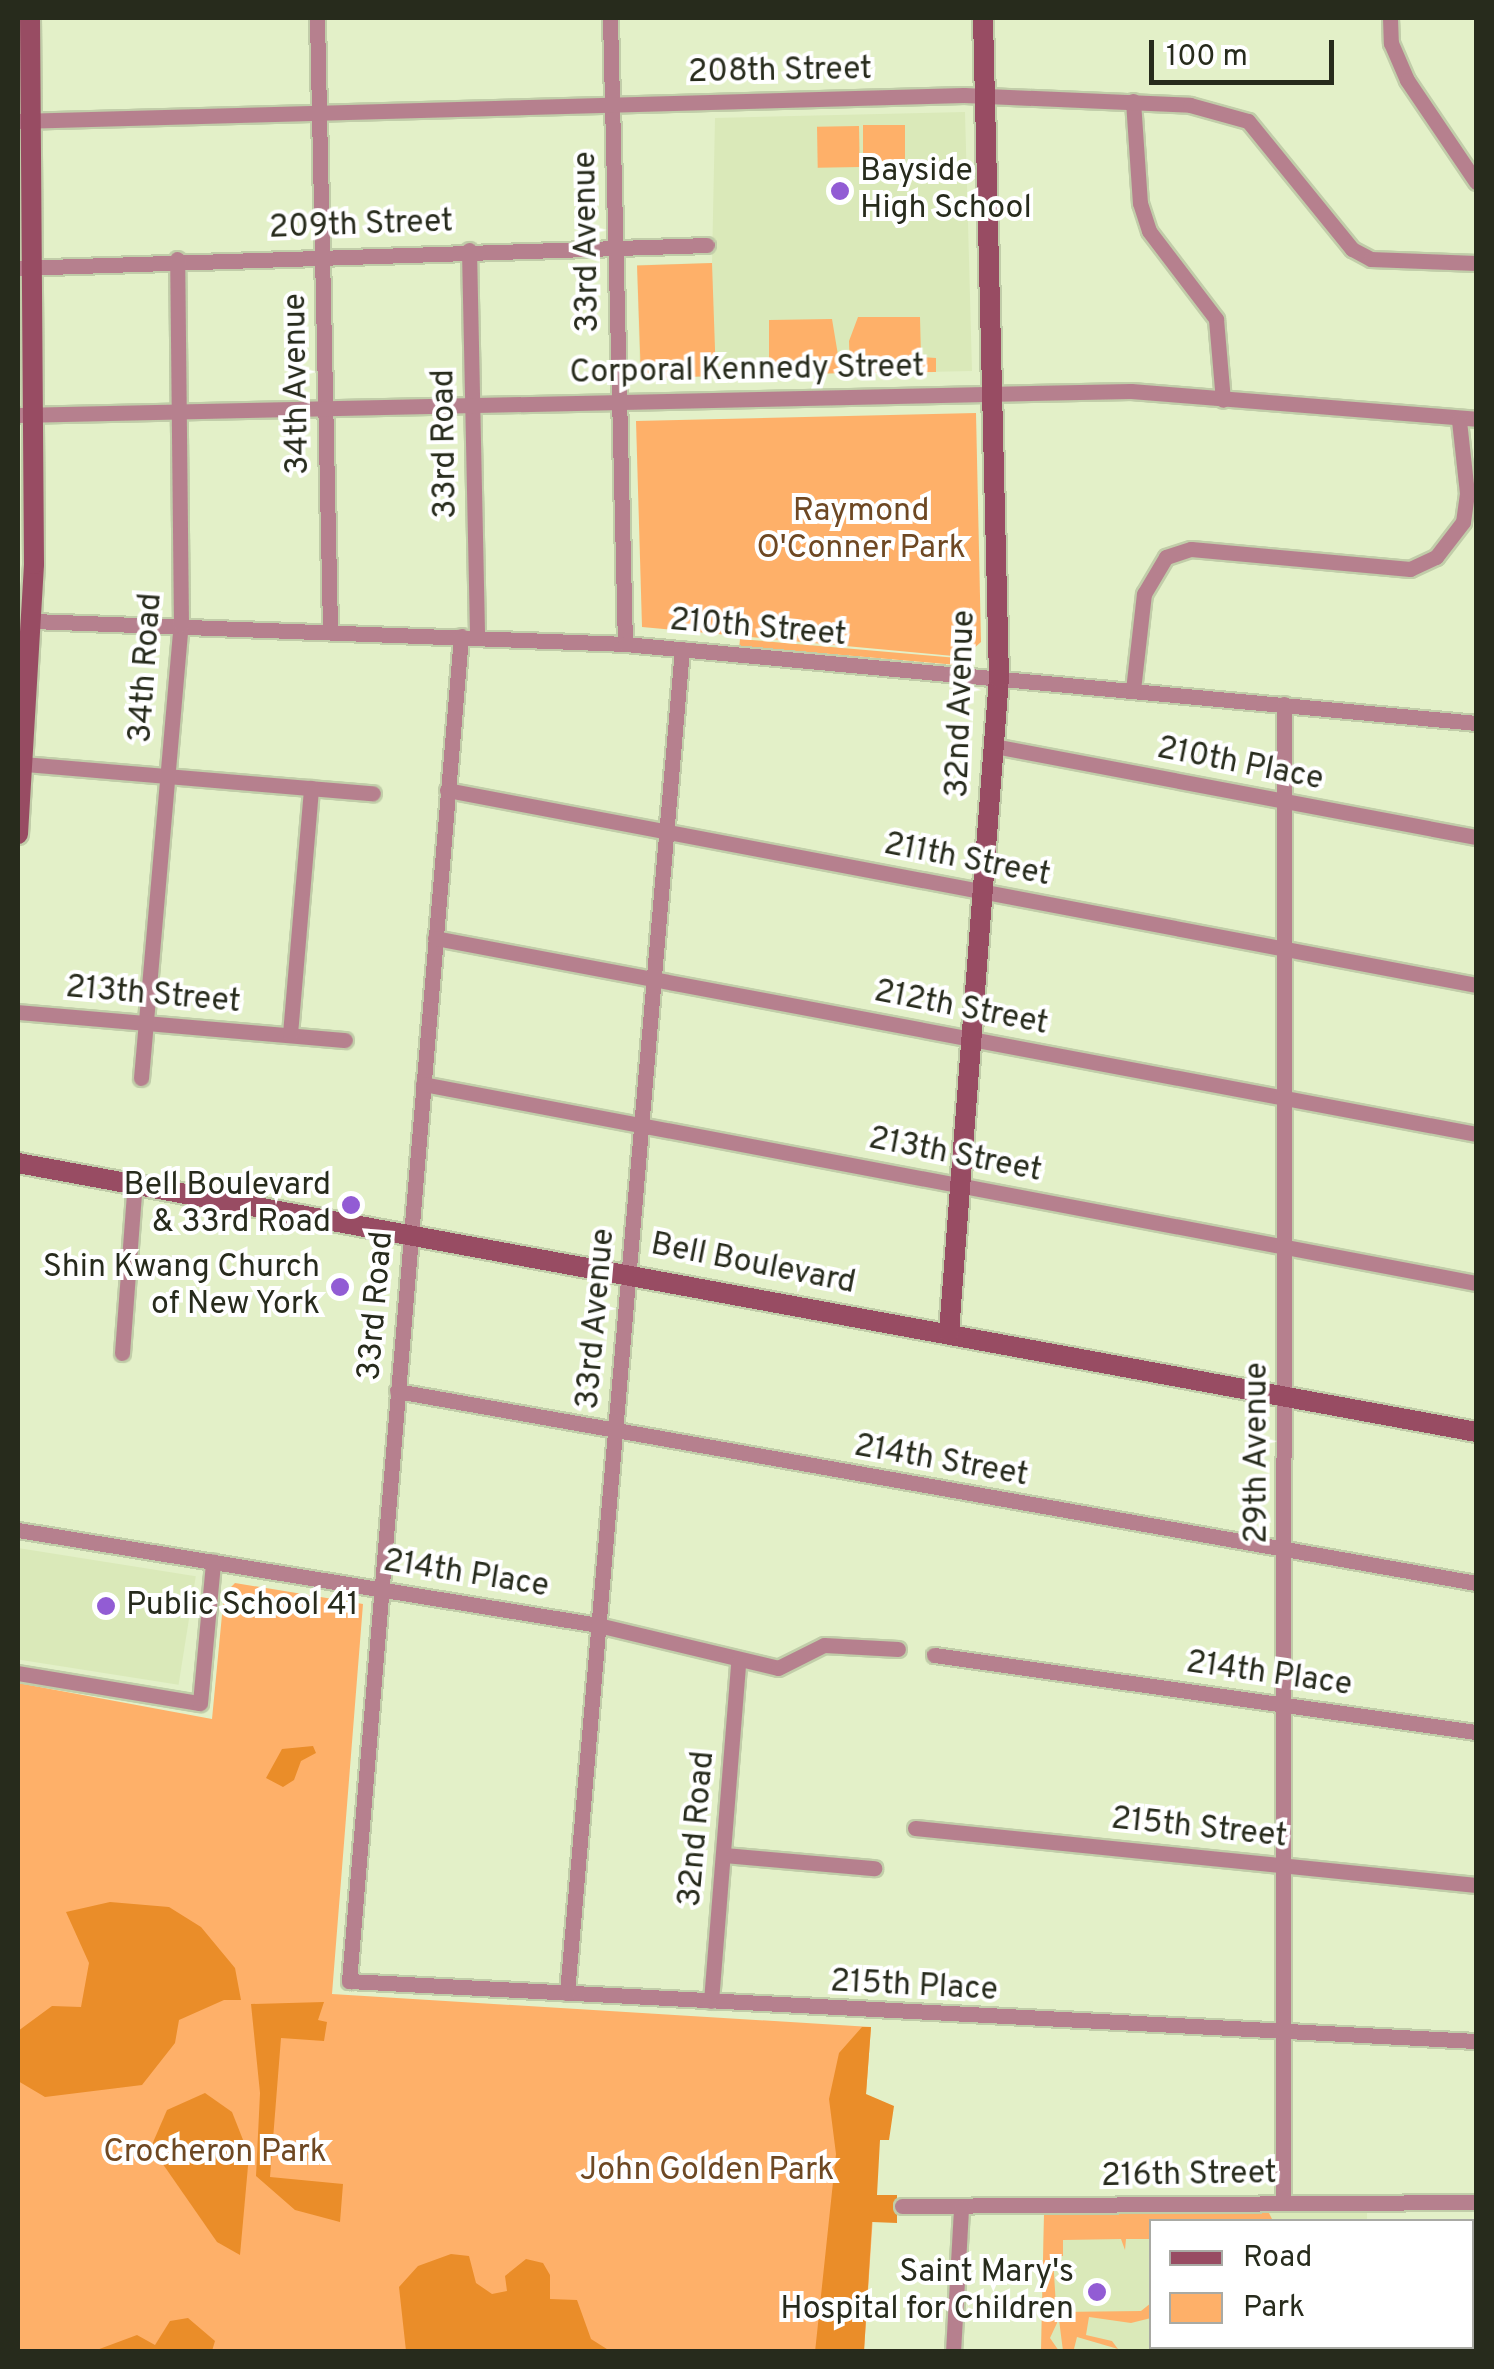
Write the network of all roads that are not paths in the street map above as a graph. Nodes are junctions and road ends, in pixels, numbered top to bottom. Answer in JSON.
{"nodes":[{"id":1,"x":30,"y":18,"type":"edge"},
{"id":2,"x":317,"y":18,"type":"edge"},
{"id":3,"x":610,"y":18,"type":"edge"},
{"id":4,"x":982,"y":18,"type":"edge"},
{"id":5,"x":1390,"y":18,"type":"edge"},
{"id":6,"x":984,"y":96,"type":"junction"},
{"id":7,"x":1133,"y":100,"type":"junction"},
{"id":8,"x":612,"y":102,"type":"junction"},
{"id":9,"x":319,"y":109,"type":"junction"},
{"id":10,"x":24,"y":120,"type":"edge"},
{"id":11,"x":1476,"y":182,"type":"edge"},
{"id":12,"x":707,"y":245,"type":"dead end"},
{"id":13,"x":615,"y":248,"type":"junction"},
{"id":14,"x":468,"y":250,"type":"junction"},
{"id":15,"x":323,"y":255,"type":"junction"},
{"id":16,"x":177,"y":259,"type":"junction"},
{"id":17,"x":1476,"y":263,"type":"edge"},
{"id":18,"x":25,"y":267,"type":"edge"},
{"id":19,"x":992,"y":394,"type":"junction"},
{"id":20,"x":1223,"y":400,"type":"junction"},
{"id":21,"x":620,"y":401,"type":"junction"},
{"id":22,"x":473,"y":404,"type":"junction"},
{"id":23,"x":326,"y":408,"type":"junction"},
{"id":24,"x":179,"y":410,"type":"junction"},
{"id":25,"x":26,"y":415,"type":"edge"},
{"id":26,"x":1468,"y":420,"type":"edge"},
{"id":27,"x":26,"y":564,"type":"edge"},
{"id":28,"x":32,"y":621,"type":"junction"},
{"id":29,"x":181,"y":626,"type":"junction"},
{"id":30,"x":330,"y":630,"type":"junction"},
{"id":31,"x":469,"y":636,"type":"junction"},
{"id":32,"x":624,"y":644,"type":"junction"},
{"id":33,"x":682,"y":650,"type":"junction"},
{"id":34,"x":999,"y":678,"type":"junction"},
{"id":35,"x":1133,"y":690,"type":"junction"},
{"id":36,"x":1284,"y":704,"type":"junction"},
{"id":37,"x":23,"y":710,"type":"edge"},
{"id":38,"x":1476,"y":723,"type":"edge"},
{"id":39,"x":994,"y":746,"type":"junction"},
{"id":40,"x":24,"y":764,"type":"junction"},
{"id":41,"x":166,"y":776,"type":"junction"},
{"id":42,"x":311,"y":788,"type":"junction"},
{"id":43,"x":447,"y":790,"type":"junction"},
{"id":44,"x":373,"y":793,"type":"dead end"},
{"id":45,"x":1288,"y":802,"type":"junction"},
{"id":46,"x":666,"y":831,"type":"junction"},
{"id":47,"x":18,"y":834,"type":"edge"},
{"id":48,"x":1476,"y":837,"type":"edge"},
{"id":49,"x":982,"y":892,"type":"junction"},
{"id":50,"x":436,"y":938,"type":"junction"},
{"id":51,"x":1287,"y":950,"type":"junction"},
{"id":52,"x":654,"y":977,"type":"junction"},
{"id":53,"x":1476,"y":985,"type":"edge"},
{"id":54,"x":18,"y":1012,"type":"edge"},
{"id":55,"x":146,"y":1022,"type":"junction"},
{"id":56,"x":290,"y":1034,"type":"junction"},
{"id":57,"x":972,"y":1039,"type":"junction"},
{"id":58,"x":345,"y":1040,"type":"dead end"},
{"id":59,"x":141,"y":1078,"type":"dead end"},
{"id":60,"x":423,"y":1084,"type":"junction"},
{"id":61,"x":1286,"y":1098,"type":"junction"},
{"id":62,"x":641,"y":1124,"type":"junction"},
{"id":63,"x":1476,"y":1134,"type":"edge"},
{"id":64,"x":18,"y":1163,"type":"edge"},
{"id":65,"x":135,"y":1181,"type":"junction"},
{"id":66,"x":960,"y":1185,"type":"junction"},
{"id":67,"x":410,"y":1231,"type":"junction"},
{"id":68,"x":1286,"y":1248,"type":"junction"},
{"id":69,"x":628,"y":1272,"type":"junction"},
{"id":70,"x":1476,"y":1283,"type":"edge"},
{"id":71,"x":949,"y":1332,"type":"junction"},
{"id":72,"x":122,"y":1353,"type":"dead end"},
{"id":73,"x":397,"y":1391,"type":"junction"},
{"id":74,"x":1286,"y":1396,"type":"junction"},
{"id":75,"x":615,"y":1431,"type":"junction"},
{"id":76,"x":1476,"y":1432,"type":"edge"},
{"id":77,"x":18,"y":1530,"type":"edge"},
{"id":78,"x":1285,"y":1551,"type":"junction"},
{"id":79,"x":213,"y":1562,"type":"junction"},
{"id":80,"x":1476,"y":1582,"type":"edge"},
{"id":81,"x":380,"y":1589,"type":"junction"},
{"id":82,"x":598,"y":1625,"type":"junction"},
{"id":83,"x":898,"y":1649,"type":"dead end"},
{"id":84,"x":934,"y":1655,"type":"dead end"},
{"id":85,"x":738,"y":1662,"type":"junction"},
{"id":86,"x":18,"y":1673,"type":"edge"},
{"id":87,"x":1284,"y":1706,"type":"junction"},
{"id":88,"x":1476,"y":1732,"type":"edge"},
{"id":89,"x":915,"y":1828,"type":"dead end"},
{"id":90,"x":724,"y":1856,"type":"junction"},
{"id":91,"x":1283,"y":1865,"type":"junction"},
{"id":92,"x":874,"y":1868,"type":"dead end"},
{"id":93,"x":1476,"y":1885,"type":"edge"},
{"id":94,"x":349,"y":1980,"type":"joint"},
{"id":95,"x":566,"y":1993,"type":"junction"},
{"id":96,"x":711,"y":2001,"type":"junction"},
{"id":97,"x":1282,"y":2032,"type":"junction"},
{"id":98,"x":1476,"y":2041,"type":"edge"},
{"id":99,"x":1447,"y":2202,"type":"junction"},
{"id":100,"x":1476,"y":2202,"type":"edge"},
{"id":101,"x":1283,"y":2203,"type":"junction"},
{"id":102,"x":902,"y":2206,"type":"dead end"},
{"id":103,"x":961,"y":2207,"type":"junction"},
{"id":104,"x":1448,"y":2219,"type":"edge"},
{"id":105,"x":954,"y":2352,"type":"edge"}],
"edges":[{"from":1,"to":10,"type":"street"},
{"from":2,"to":9,"type":"street","name":"34th Avenue"},
{"from":3,"to":8,"type":"street","name":"33rd Avenue"},
{"from":4,"to":6,"type":"street","name":"32nd Avenue"},
{"from":5,"to":11,"type":"street"},
{"from":6,"to":7,"type":"street","name":"208th Street"},
{"from":6,"to":8,"type":"street","name":"208th Street"},
{"from":6,"to":19,"type":"street","name":"32nd Avenue"},
{"from":7,"to":17,"type":"street","name":"208th Street"},
{"from":7,"to":20,"type":"street"},
{"from":8,"to":9,"type":"street","name":"208th Street"},
{"from":8,"to":13,"type":"street","name":"33rd Avenue"},
{"from":9,"to":10,"type":"street","name":"208th Street"},
{"from":9,"to":15,"type":"street","name":"34th Avenue"},
{"from":10,"to":18,"type":"street"},
{"from":12,"to":13,"type":"street","name":"209th Street"},
{"from":13,"to":14,"type":"street","name":"209th Street"},
{"from":13,"to":21,"type":"street","name":"33rd Avenue"},
{"from":14,"to":15,"type":"street","name":"209th Street"},
{"from":14,"to":22,"type":"street","name":"33rd Road"},
{"from":15,"to":16,"type":"street","name":"209th Street"},
{"from":15,"to":23,"type":"street","name":"34th Avenue"},
{"from":16,"to":18,"type":"street","name":"209th Street"},
{"from":16,"to":24,"type":"street","name":"34th Road"},
{"from":18,"to":25,"type":"street"},
{"from":19,"to":20,"type":"street","name":"Corporal Kennedy Street"},
{"from":19,"to":21,"type":"street","name":"Corporal Kennedy Street"},
{"from":19,"to":34,"type":"street","name":"32nd Avenue"},
{"from":20,"to":26,"type":"street","name":"Corporal Kennedy Street"},
{"from":21,"to":22,"type":"street","name":"Corporal Kennedy Street"},
{"from":21,"to":32,"type":"street","name":"33rd Avenue"},
{"from":22,"to":23,"type":"street","name":"Corporal Kennedy Street"},
{"from":22,"to":31,"type":"street","name":"33rd Road"},
{"from":23,"to":24,"type":"street","name":"Corporal Kennedy Street"},
{"from":23,"to":30,"type":"street","name":"34th Avenue"},
{"from":24,"to":25,"type":"street","name":"Corporal Kennedy Street"},
{"from":24,"to":29,"type":"street","name":"34th Road"},
{"from":25,"to":27,"type":"street"},
{"from":26,"to":35,"type":"street"},
{"from":27,"to":28,"type":"street"},
{"from":28,"to":29,"type":"street","name":"210th Street"},
{"from":28,"to":37,"type":"street"},
{"from":29,"to":30,"type":"street","name":"210th Street"},
{"from":29,"to":41,"type":"street","name":"34th Road"},
{"from":30,"to":31,"type":"street","name":"210th Street"},
{"from":31,"to":32,"type":"street","name":"210th Street"},
{"from":31,"to":43,"type":"street","name":"33rd Road"},
{"from":32,"to":33,"type":"street","name":"210th Street"},
{"from":33,"to":34,"type":"street","name":"210th Street"},
{"from":33,"to":46,"type":"street","name":"33rd Avenue"},
{"from":34,"to":35,"type":"street","name":"210th Street"},
{"from":34,"to":39,"type":"street","name":"32nd Avenue"},
{"from":35,"to":36,"type":"street","name":"210th Street"},
{"from":36,"to":38,"type":"street","name":"210th Street"},
{"from":36,"to":45,"type":"street","name":"29th Avenue"},
{"from":37,"to":40,"type":"street"},
{"from":39,"to":45,"type":"street","name":"210th Place"},
{"from":39,"to":49,"type":"street","name":"32nd Avenue"},
{"from":40,"to":41,"type":"street"},
{"from":40,"to":47,"type":"street"},
{"from":41,"to":42,"type":"street"},
{"from":41,"to":55,"type":"street","name":"34th Road"},
{"from":42,"to":44,"type":"street"},
{"from":42,"to":56,"type":"street"},
{"from":43,"to":46,"type":"street","name":"211th Street"},
{"from":43,"to":50,"type":"street","name":"33rd Road"},
{"from":45,"to":48,"type":"street","name":"210th Place"},
{"from":45,"to":51,"type":"street","name":"29th Avenue"},
{"from":46,"to":49,"type":"street","name":"211th Street"},
{"from":46,"to":52,"type":"street","name":"33rd Avenue"},
{"from":49,"to":51,"type":"street","name":"211th Street"},
{"from":49,"to":57,"type":"street","name":"32nd Avenue"},
{"from":50,"to":52,"type":"street","name":"212th Street"},
{"from":50,"to":60,"type":"street","name":"33rd Road"},
{"from":51,"to":53,"type":"street","name":"211th Street"},
{"from":51,"to":61,"type":"street","name":"29th Avenue"},
{"from":52,"to":57,"type":"street","name":"212th Street"},
{"from":52,"to":62,"type":"street","name":"33rd Avenue"},
{"from":54,"to":55,"type":"street","name":"213th Street"},
{"from":55,"to":56,"type":"street","name":"213th Street"},
{"from":55,"to":59,"type":"street","name":"34th Road"},
{"from":56,"to":58,"type":"street","name":"213th Street"},
{"from":57,"to":61,"type":"street","name":"212th Street"},
{"from":57,"to":66,"type":"street","name":"32nd Avenue"},
{"from":60,"to":62,"type":"street","name":"213th Street"},
{"from":60,"to":67,"type":"street","name":"33rd Road"},
{"from":61,"to":63,"type":"street","name":"212th Street"},
{"from":61,"to":68,"type":"street","name":"29th Avenue"},
{"from":62,"to":66,"type":"street","name":"213th Street"},
{"from":62,"to":69,"type":"street","name":"33rd Avenue"},
{"from":64,"to":65,"type":"street","name":"Bell Boulevard"},
{"from":65,"to":67,"type":"street","name":"Bell Boulevard"},
{"from":65,"to":72,"type":"street"},
{"from":66,"to":68,"type":"street","name":"213th Street"},
{"from":66,"to":71,"type":"street","name":"32nd Avenue"},
{"from":67,"to":69,"type":"street","name":"Bell Boulevard"},
{"from":67,"to":73,"type":"street","name":"33rd Road"},
{"from":68,"to":70,"type":"street","name":"213th Street"},
{"from":68,"to":74,"type":"street","name":"29th Avenue"},
{"from":69,"to":71,"type":"street","name":"Bell Boulevard"},
{"from":69,"to":75,"type":"street","name":"33rd Avenue"},
{"from":71,"to":74,"type":"street","name":"Bell Boulevard"},
{"from":73,"to":75,"type":"street","name":"214th Street"},
{"from":73,"to":81,"type":"street","name":"33rd Road"},
{"from":74,"to":76,"type":"street","name":"Bell Boulevard"},
{"from":74,"to":78,"type":"street","name":"29th Avenue"},
{"from":75,"to":78,"type":"street","name":"214th Street"},
{"from":75,"to":82,"type":"street","name":"33rd Avenue"},
{"from":77,"to":79,"type":"street","name":"214th Place"},
{"from":78,"to":80,"type":"street","name":"214th Street"},
{"from":78,"to":87,"type":"street","name":"29th Avenue"},
{"from":79,"to":81,"type":"street","name":"214th Place"},
{"from":79,"to":86,"type":"street"},
{"from":81,"to":82,"type":"street","name":"214th Place"},
{"from":81,"to":94,"type":"street","name":"33rd Road"},
{"from":82,"to":85,"type":"street","name":"214th Place"},
{"from":82,"to":95,"type":"street","name":"33rd Avenue"},
{"from":83,"to":85,"type":"street","name":"214th Place"},
{"from":84,"to":87,"type":"street","name":"214th Place"},
{"from":85,"to":90,"type":"street","name":"32nd Road"},
{"from":87,"to":88,"type":"street","name":"214th Place"},
{"from":87,"to":91,"type":"street","name":"29th Avenue"},
{"from":89,"to":91,"type":"street","name":"215th Street"},
{"from":90,"to":92,"type":"street"},
{"from":90,"to":96,"type":"street","name":"32nd Road"},
{"from":91,"to":93,"type":"street","name":"215th Street"},
{"from":91,"to":97,"type":"street","name":"29th Avenue"},
{"from":94,"to":95,"type":"street","name":"215th Place"},
{"from":95,"to":96,"type":"street","name":"215th Place"},
{"from":96,"to":97,"type":"street","name":"215th Place"},
{"from":97,"to":98,"type":"street","name":"215th Place"},
{"from":97,"to":101,"type":"street","name":"29th Avenue"},
{"from":99,"to":100,"type":"street","name":"216th Street"},
{"from":99,"to":101,"type":"street","name":"216th Street"},
{"from":99,"to":104,"type":"street"},
{"from":101,"to":103,"type":"street","name":"216th Street"},
{"from":102,"to":103,"type":"street","name":"216th Street"},
{"from":103,"to":105,"type":"street"}]}
